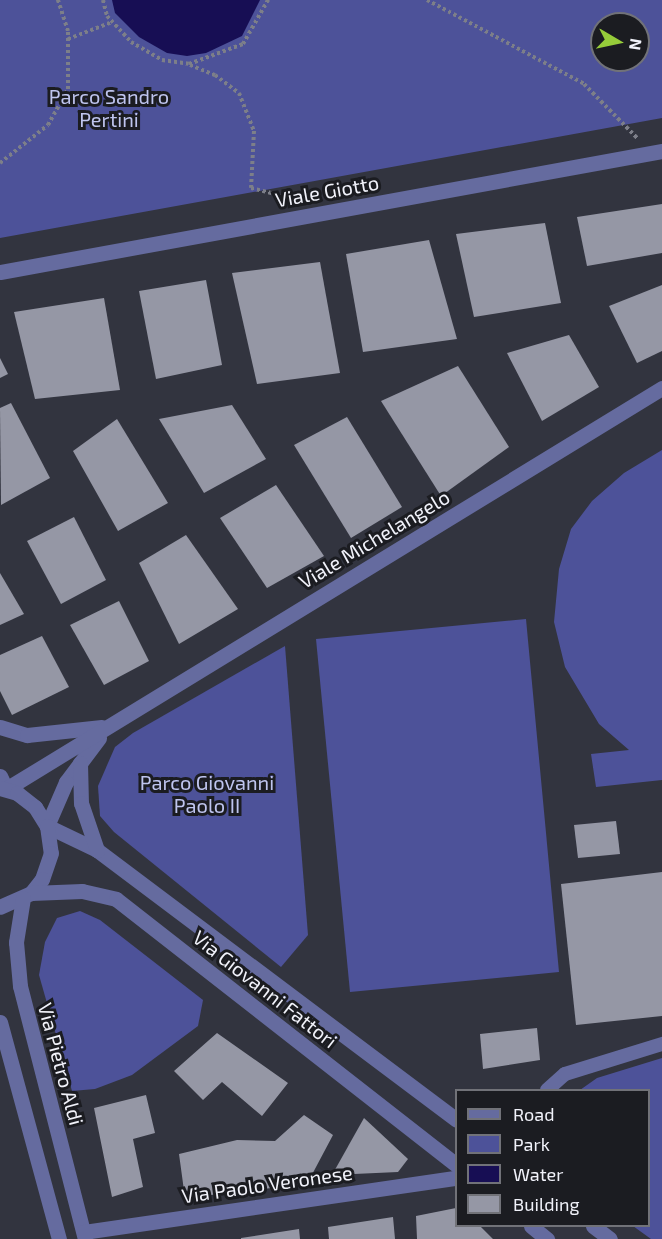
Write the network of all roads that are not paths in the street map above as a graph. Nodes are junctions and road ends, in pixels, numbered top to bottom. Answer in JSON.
{"nodes":[{"id":1,"x":657,"y":152,"type":"edge"},
{"id":2,"x":0,"y":272,"type":"edge"},
{"id":3,"x":662,"y":387,"type":"edge"},
{"id":4,"x":108,"y":727,"type":"junction"},
{"id":5,"x":0,"y":728,"type":"edge"},
{"id":6,"x":81,"y":760,"type":"junction"},
{"id":7,"x":2,"y":785,"type":"edge"},
{"id":8,"x":47,"y":826,"type":"junction"},
{"id":9,"x":97,"y":850,"type":"junction"},
{"id":10,"x":27,"y":896,"type":"junction"},
{"id":11,"x":0,"y":907,"type":"edge"},
{"id":12,"x":0,"y":1022,"type":"edge"},
{"id":13,"x":662,"y":1044,"type":"edge"},
{"id":14,"x":548,"y":1089,"type":"edge"},
{"id":15,"x":455,"y":1119,"type":"edge"},
{"id":16,"x":455,"y":1163,"type":"edge"},
{"id":17,"x":455,"y":1178,"type":"edge"},
{"id":18,"x":532,"y":1227,"type":"edge"},
{"id":19,"x":594,"y":1227,"type":"edge"},
{"id":20,"x":85,"y":1236,"type":"edge"},
{"id":21,"x":58,"y":1239,"type":"edge"},
{"id":22,"x":546,"y":1239,"type":"edge"},
{"id":23,"x":610,"y":1239,"type":"edge"}],
"edges":[{"from":1,"to":2,"type":"street","name":"Viale Giotto"},
{"from":3,"to":4,"type":"street","name":"Viale Michelangelo"},
{"from":4,"to":5,"type":"street","name":"Viale Michelangelo"},
{"from":4,"to":6,"type":"street","name":"Viale Michelangelo"},
{"from":4,"to":7,"type":"street","name":"Viale Michelangelo"},
{"from":6,"to":8,"type":"street","name":"Viale Michelangelo"},
{"from":6,"to":9,"type":"street"},
{"from":7,"to":8,"type":"street"},
{"from":8,"to":9,"type":"street","name":"Via Giovanni Fattori"},
{"from":8,"to":10,"type":"street"},
{"from":9,"to":15,"type":"street","name":"Via Giovanni Fattori"},
{"from":10,"to":11,"type":"street","name":"Via Giovanni Fattori"},
{"from":10,"to":16,"type":"street","name":"Via Giovanni Fattori"},
{"from":10,"to":20,"type":"street","name":"Via Pietro Aldi"},
{"from":12,"to":21,"type":"street"},
{"from":13,"to":14,"type":"lane"},
{"from":17,"to":20,"type":"street","name":"Via Paolo Veronese"},
{"from":18,"to":22,"type":"street"},
{"from":19,"to":23,"type":"street"}]}
